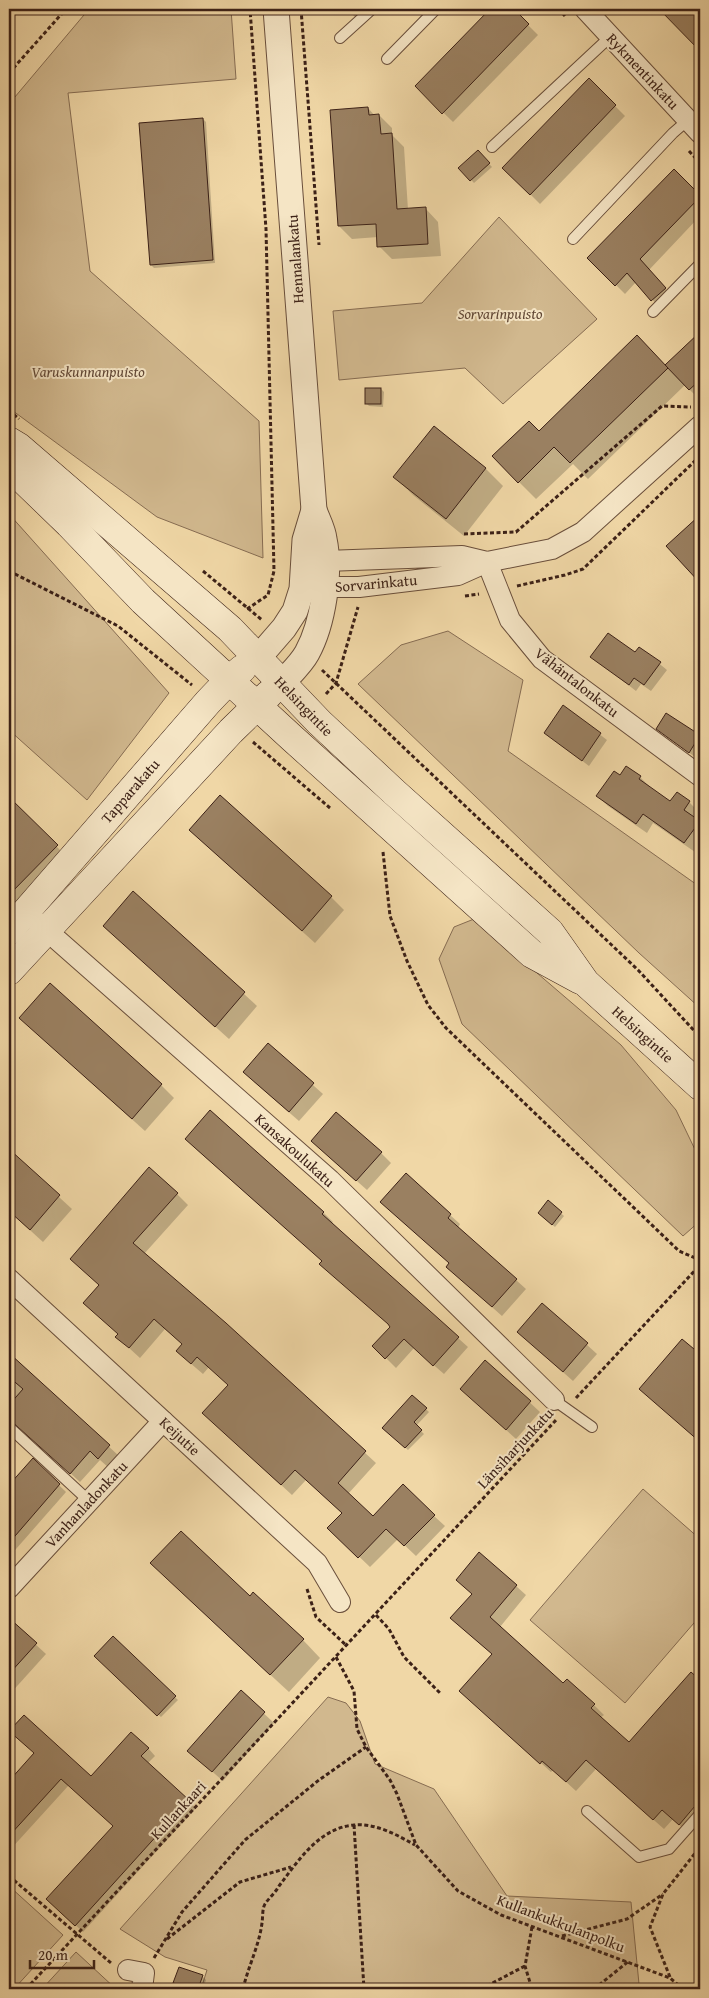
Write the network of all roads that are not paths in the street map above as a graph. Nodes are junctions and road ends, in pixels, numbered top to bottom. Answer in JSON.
{"nodes":[{"id":1,"x":276,"y":9,"type":"edge"},
{"id":2,"x":372,"y":9,"type":"edge"},
{"id":3,"x":436,"y":9,"type":"edge"},
{"id":4,"x":585,"y":9,"type":"edge"},
{"id":5,"x":611,"y":36,"type":"junction"},
{"id":6,"x":340,"y":38,"type":"dead end"},
{"id":7,"x":386,"y":59,"type":"dead end"},
{"id":8,"x":694,"y":126,"type":"edge"},
{"id":9,"x":492,"y":147,"type":"dead end"},
{"id":10,"x":573,"y":239,"type":"dead end"},
{"id":11,"x":700,"y":264,"type":"edge"},
{"id":12,"x":653,"y":312,"type":"dead end"},
{"id":13,"x":698,"y":416,"type":"edge"},
{"id":14,"x":16,"y":432,"type":"edge"},
{"id":15,"x":9,"y":466,"type":"edge"},
{"id":16,"x":314,"y":510,"type":"junction"},
{"id":17,"x":326,"y":561,"type":"junction"},
{"id":18,"x":487,"y":562,"type":"junction"},
{"id":19,"x":304,"y":574,"type":"junction"},
{"id":20,"x":324,"y":587,"type":"junction"},
{"id":21,"x":258,"y":658,"type":"junction"},
{"id":22,"x":228,"y":680,"type":"junction"},
{"id":23,"x":282,"y":683,"type":"junction"},
{"id":24,"x":257,"y":706,"type":"junction"},
{"id":25,"x":700,"y":776,"type":"edge"},
{"id":26,"x":17,"y":922,"type":"edge"},
{"id":27,"x":46,"y":930,"type":"junction"},
{"id":28,"x":9,"y":971,"type":"edge"},
{"id":29,"x":586,"y":983,"type":"junction"},
{"id":30,"x":700,"y":1086,"type":"edge"},
{"id":31,"x":9,"y":1279,"type":"edge"},
{"id":32,"x":560,"y":1405,"type":"joint"},
{"id":33,"x":164,"y":1421,"type":"junction"},
{"id":34,"x":9,"y":1427,"type":"edge"},
{"id":35,"x":592,"y":1428,"type":"dead end"},
{"id":36,"x":89,"y":1501,"type":"junction"},
{"id":37,"x":9,"y":1588,"type":"edge"},
{"id":38,"x":340,"y":1602,"type":"dead end"},
{"id":39,"x":587,"y":1811,"type":"dead end"},
{"id":40,"x":700,"y":1814,"type":"edge"}],
"edges":[{"from":1,"to":16,"type":"street","name":"Hennalankatu"},
{"from":2,"to":6,"type":"lane"},
{"from":3,"to":7,"type":"lane"},
{"from":4,"to":5,"type":"street","name":"Rykmentinkatu"},
{"from":5,"to":8,"type":"street","name":"Rykmentinkatu"},
{"from":5,"to":9,"type":"lane"},
{"from":8,"to":10,"type":"lane"},
{"from":11,"to":12,"type":"lane"},
{"from":13,"to":18,"type":"street","name":"Sorvarinkatu"},
{"from":14,"to":21,"type":"main road","name":"Helsingintie"},
{"from":15,"to":22,"type":"main road","name":"Helsingintie"},
{"from":16,"to":17,"type":"street","name":"Hennalankatu"},
{"from":16,"to":19,"type":"street","name":"Hennalankatu"},
{"from":17,"to":18,"type":"street","name":"Sorvarinkatu"},
{"from":17,"to":19,"type":"street","name":"Sorvarinkatu"},
{"from":17,"to":20,"type":"street","name":"Hennalankatu"},
{"from":18,"to":20,"type":"street","name":"Sorvarinkatu"},
{"from":18,"to":25,"type":"street","name":"Vähäntalonkatu"},
{"from":19,"to":20,"type":"street","name":"Sorvarinkatu"},
{"from":19,"to":21,"type":"street","name":"Hennalankatu"},
{"from":20,"to":23,"type":"street","name":"Hennalankatu"},
{"from":21,"to":22,"type":"main road","name":"Tapparakatu"},
{"from":21,"to":23,"type":"main road","name":"Helsingintie"},
{"from":22,"to":24,"type":"main road","name":"Helsingintie"},
{"from":22,"to":26,"type":"main road","name":"Tapparakatu"},
{"from":23,"to":24,"type":"main road","name":"Hennalankatu"},
{"from":23,"to":29,"type":"main road","name":"Helsingintie"},
{"from":24,"to":27,"type":"main road"},
{"from":24,"to":29,"type":"main road","name":"Helsingintie"},
{"from":26,"to":27,"type":"street","name":"Kansakoulukatu"},
{"from":27,"to":28,"type":"main road"},
{"from":27,"to":32,"type":"street","name":"Kansakoulukatu"},
{"from":29,"to":30,"type":"main road","name":"Helsingintie"},
{"from":31,"to":33,"type":"street","name":"Keijutie"},
{"from":32,"to":35,"type":"lane"},
{"from":33,"to":36,"type":"street","name":"Vanhanladonkatu"},
{"from":33,"to":38,"type":"street","name":"Keijutie"},
{"from":34,"to":36,"type":"lane"},
{"from":36,"to":37,"type":"street","name":"Vanhanladonkatu"},
{"from":39,"to":40,"type":"lane"}]}
